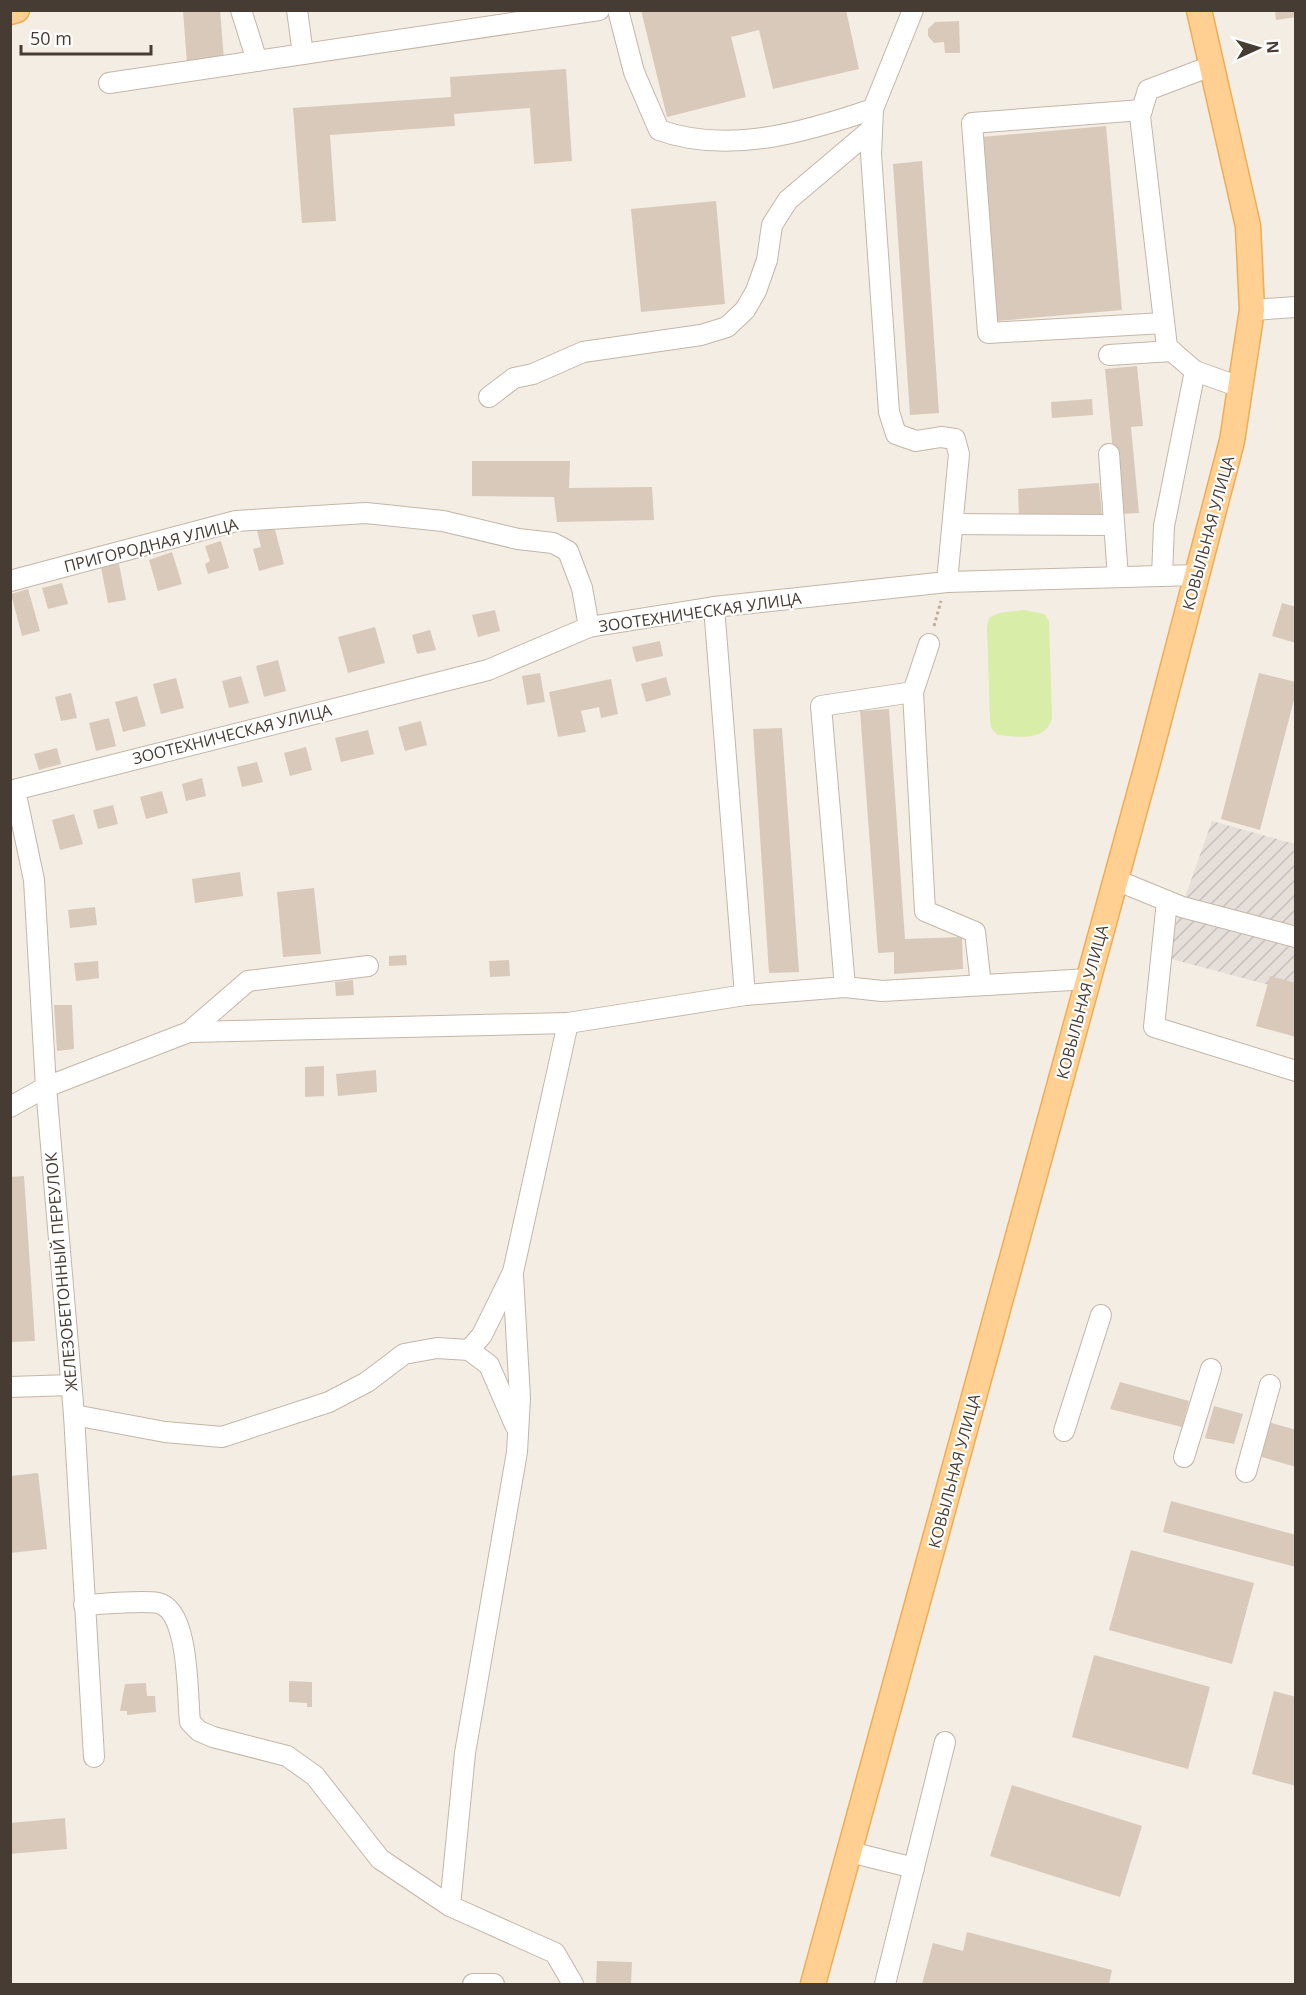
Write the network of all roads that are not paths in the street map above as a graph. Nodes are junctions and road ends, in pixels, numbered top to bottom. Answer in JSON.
{"nodes":[{"id":1,"x":17,"y":10,"type":"edge"},
{"id":2,"x":241,"y":10,"type":"edge"},
{"id":3,"x":297,"y":10,"type":"edge"},
{"id":4,"x":599,"y":10,"type":"edge"},
{"id":5,"x":618,"y":10,"type":"edge"},
{"id":6,"x":913,"y":10,"type":"edge"},
{"id":7,"x":1199,"y":10,"type":"edge"},
{"id":8,"x":10,"y":12,"type":"edge"},
{"id":9,"x":303,"y":54,"type":"junction"},
{"id":10,"x":257,"y":61,"type":"junction"},
{"id":11,"x":1211,"y":66,"type":"junction"},
{"id":12,"x":109,"y":82,"type":"dead end"},
{"id":13,"x":1142,"y":110,"type":"junction"},
{"id":14,"x":872,"y":119,"type":"junction"},
{"id":15,"x":1296,"y":307,"type":"edge"},
{"id":16,"x":1251,"y":310,"type":"junction"},
{"id":17,"x":1164,"y":323,"type":"junction"},
{"id":18,"x":1172,"y":351,"type":"junction"},
{"id":19,"x":1109,"y":355,"type":"dead end"},
{"id":20,"x":1195,"y":371,"type":"junction"},
{"id":21,"x":1240,"y":387,"type":"junction"},
{"id":22,"x":489,"y":397,"type":"dead end"},
{"id":23,"x":1109,"y":454,"type":"dead end"},
{"id":24,"x":953,"y":524,"type":"junction"},
{"id":25,"x":1114,"y":525,"type":"junction"},
{"id":26,"x":1197,"y":575,"type":"junction"},
{"id":27,"x":1162,"y":576,"type":"junction"},
{"id":28,"x":1118,"y":577,"type":"junction"},
{"id":29,"x":10,"y":581,"type":"edge"},
{"id":30,"x":947,"y":582,"type":"junction"},
{"id":31,"x":714,"y":607,"type":"junction"},
{"id":32,"x":589,"y":627,"type":"junction"},
{"id":33,"x":929,"y":644,"type":"road end"},
{"id":34,"x":913,"y":692,"type":"junction"},
{"id":35,"x":13,"y":791,"type":"edge"},
{"id":36,"x":1116,"y":880,"type":"junction"},
{"id":37,"x":1167,"y":901,"type":"junction"},
{"id":38,"x":1296,"y":937,"type":"edge"},
{"id":39,"x":368,"y":966,"type":"dead end"},
{"id":40,"x":1089,"y":979,"type":"junction"},
{"id":41,"x":981,"y":985,"type":"junction"},
{"id":42,"x":845,"y":987,"type":"junction"},
{"id":43,"x":745,"y":995,"type":"junction"},
{"id":44,"x":568,"y":1023,"type":"junction"},
{"id":45,"x":189,"y":1032,"type":"junction"},
{"id":46,"x":1296,"y":1071,"type":"edge"},
{"id":47,"x":45,"y":1087,"type":"junction"},
{"id":48,"x":10,"y":1107,"type":"edge"},
{"id":49,"x":513,"y":1272,"type":"junction"},
{"id":50,"x":1101,"y":1315,"type":"dead end"},
{"id":51,"x":469,"y":1350,"type":"junction"},
{"id":52,"x":1211,"y":1369,"type":"dead end"},
{"id":53,"x":71,"y":1385,"type":"junction"},
{"id":54,"x":1270,"y":1385,"type":"dead end"},
{"id":55,"x":10,"y":1387,"type":"edge"},
{"id":56,"x":74,"y":1415,"type":"junction"},
{"id":57,"x":1064,"y":1431,"type":"dead end"},
{"id":58,"x":518,"y":1433,"type":"junction"},
{"id":59,"x":1184,"y":1457,"type":"dead end"},
{"id":60,"x":1246,"y":1472,"type":"dead end"},
{"id":61,"x":84,"y":1605,"type":"junction"},
{"id":62,"x":945,"y":1742,"type":"dead end"},
{"id":63,"x":94,"y":1757,"type":"dead end"},
{"id":64,"x":850,"y":1852,"type":"junction"},
{"id":65,"x":914,"y":1868,"type":"junction"},
{"id":66,"x":450,"y":1906,"type":"junction"},
{"id":67,"x":473,"y":1984,"type":"edge"},
{"id":68,"x":494,"y":1984,"type":"edge"},
{"id":69,"x":573,"y":1984,"type":"edge"},
{"id":70,"x":813,"y":1984,"type":"edge"},
{"id":71,"x":885,"y":1984,"type":"edge"}],
"edges":[{"from":1,"to":8,"type":"main road"},
{"from":2,"to":10,"type":"street"},
{"from":3,"to":9,"type":"street"},
{"from":4,"to":9,"type":"street"},
{"from":5,"to":14,"type":"street"},
{"from":6,"to":14,"type":"street"},
{"from":7,"to":11,"type":"main road","name":"КОВЫЛЬНАЯ УЛИЦА"},
{"from":9,"to":10,"type":"street"},
{"from":10,"to":12,"type":"street"},
{"from":11,"to":13,"type":"street"},
{"from":11,"to":16,"type":"main road","name":"КОВЫЛЬНАЯ УЛИЦА"},
{"from":13,"to":17,"type":"street"},
{"from":13,"to":17,"type":"street"},
{"from":14,"to":22,"type":"street"},
{"from":14,"to":24,"type":"street"},
{"from":15,"to":16,"type":"street"},
{"from":16,"to":21,"type":"main road","name":"КОВЫЛЬНАЯ УЛИЦА"},
{"from":17,"to":18,"type":"street"},
{"from":18,"to":19,"type":"street"},
{"from":18,"to":20,"type":"street"},
{"from":20,"to":21,"type":"street"},
{"from":20,"to":27,"type":"street"},
{"from":21,"to":26,"type":"main road","name":"КОВЫЛЬНАЯ УЛИЦА"},
{"from":23,"to":25,"type":"street"},
{"from":24,"to":25,"type":"street"},
{"from":24,"to":30,"type":"street"},
{"from":25,"to":28,"type":"street"},
{"from":26,"to":27,"type":"street","name":"ЗООТЕХНИЧЕСКАЯ УЛИЦА"},
{"from":26,"to":36,"type":"main road","name":"КОВЫЛЬНАЯ УЛИЦА"},
{"from":27,"to":28,"type":"street","name":"ЗООТЕХНИЧЕСКАЯ УЛИЦА"},
{"from":28,"to":30,"type":"street","name":"ЗООТЕХНИЧЕСКАЯ УЛИЦА"},
{"from":29,"to":32,"type":"street","name":"ПРИГОРОДНАЯ УЛИЦА"},
{"from":30,"to":31,"type":"street","name":"ЗООТЕХНИЧЕСКАЯ УЛИЦА"},
{"from":31,"to":32,"type":"street","name":"ЗООТЕХНИЧЕСКАЯ УЛИЦА"},
{"from":31,"to":43,"type":"street"},
{"from":32,"to":35,"type":"street","name":"ЗООТЕХНИЧЕСКАЯ УЛИЦА"},
{"from":33,"to":34,"type":"street"},
{"from":34,"to":41,"type":"street"},
{"from":34,"to":42,"type":"street"},
{"from":35,"to":47,"type":"street","name":"ЖЕЛЕЗОБЕТОННЫЙ ПЕРЕУЛОК"},
{"from":36,"to":37,"type":"street"},
{"from":36,"to":40,"type":"main road","name":"КОВЫЛЬНАЯ УЛИЦА"},
{"from":37,"to":38,"type":"street"},
{"from":37,"to":46,"type":"street"},
{"from":39,"to":45,"type":"street"},
{"from":40,"to":41,"type":"street"},
{"from":40,"to":64,"type":"main road","name":"КОВЫЛЬНАЯ УЛИЦА"},
{"from":41,"to":42,"type":"street"},
{"from":42,"to":43,"type":"street"},
{"from":43,"to":44,"type":"street"},
{"from":44,"to":45,"type":"street"},
{"from":44,"to":49,"type":"street"},
{"from":45,"to":47,"type":"street"},
{"from":47,"to":48,"type":"street"},
{"from":47,"to":53,"type":"street","name":"ЖЕЛЕЗОБЕТОННЫЙ ПЕРЕУЛОК"},
{"from":49,"to":51,"type":"street"},
{"from":49,"to":58,"type":"street"},
{"from":50,"to":57,"type":"street"},
{"from":51,"to":56,"type":"street"},
{"from":51,"to":58,"type":"street"},
{"from":52,"to":59,"type":"street"},
{"from":53,"to":55,"type":"street"},
{"from":53,"to":56,"type":"street","name":"ЖЕЛЕЗОБЕТОННЫЙ ПЕРЕУЛОК"},
{"from":54,"to":60,"type":"street"},
{"from":56,"to":61,"type":"street","name":"ЖЕЛЕЗОБЕТОННЫЙ ПЕРЕУЛОК"},
{"from":58,"to":66,"type":"street"},
{"from":61,"to":63,"type":"street","name":"ЖЕЛЕЗОБЕТОННЫЙ ПЕРЕУЛОК"},
{"from":61,"to":66,"type":"street"},
{"from":62,"to":65,"type":"street"},
{"from":64,"to":65,"type":"street"},
{"from":64,"to":70,"type":"main road","name":"КОВЫЛЬНАЯ УЛИЦА"},
{"from":65,"to":71,"type":"street"},
{"from":66,"to":69,"type":"street"},
{"from":67,"to":68,"type":"street"}]}
